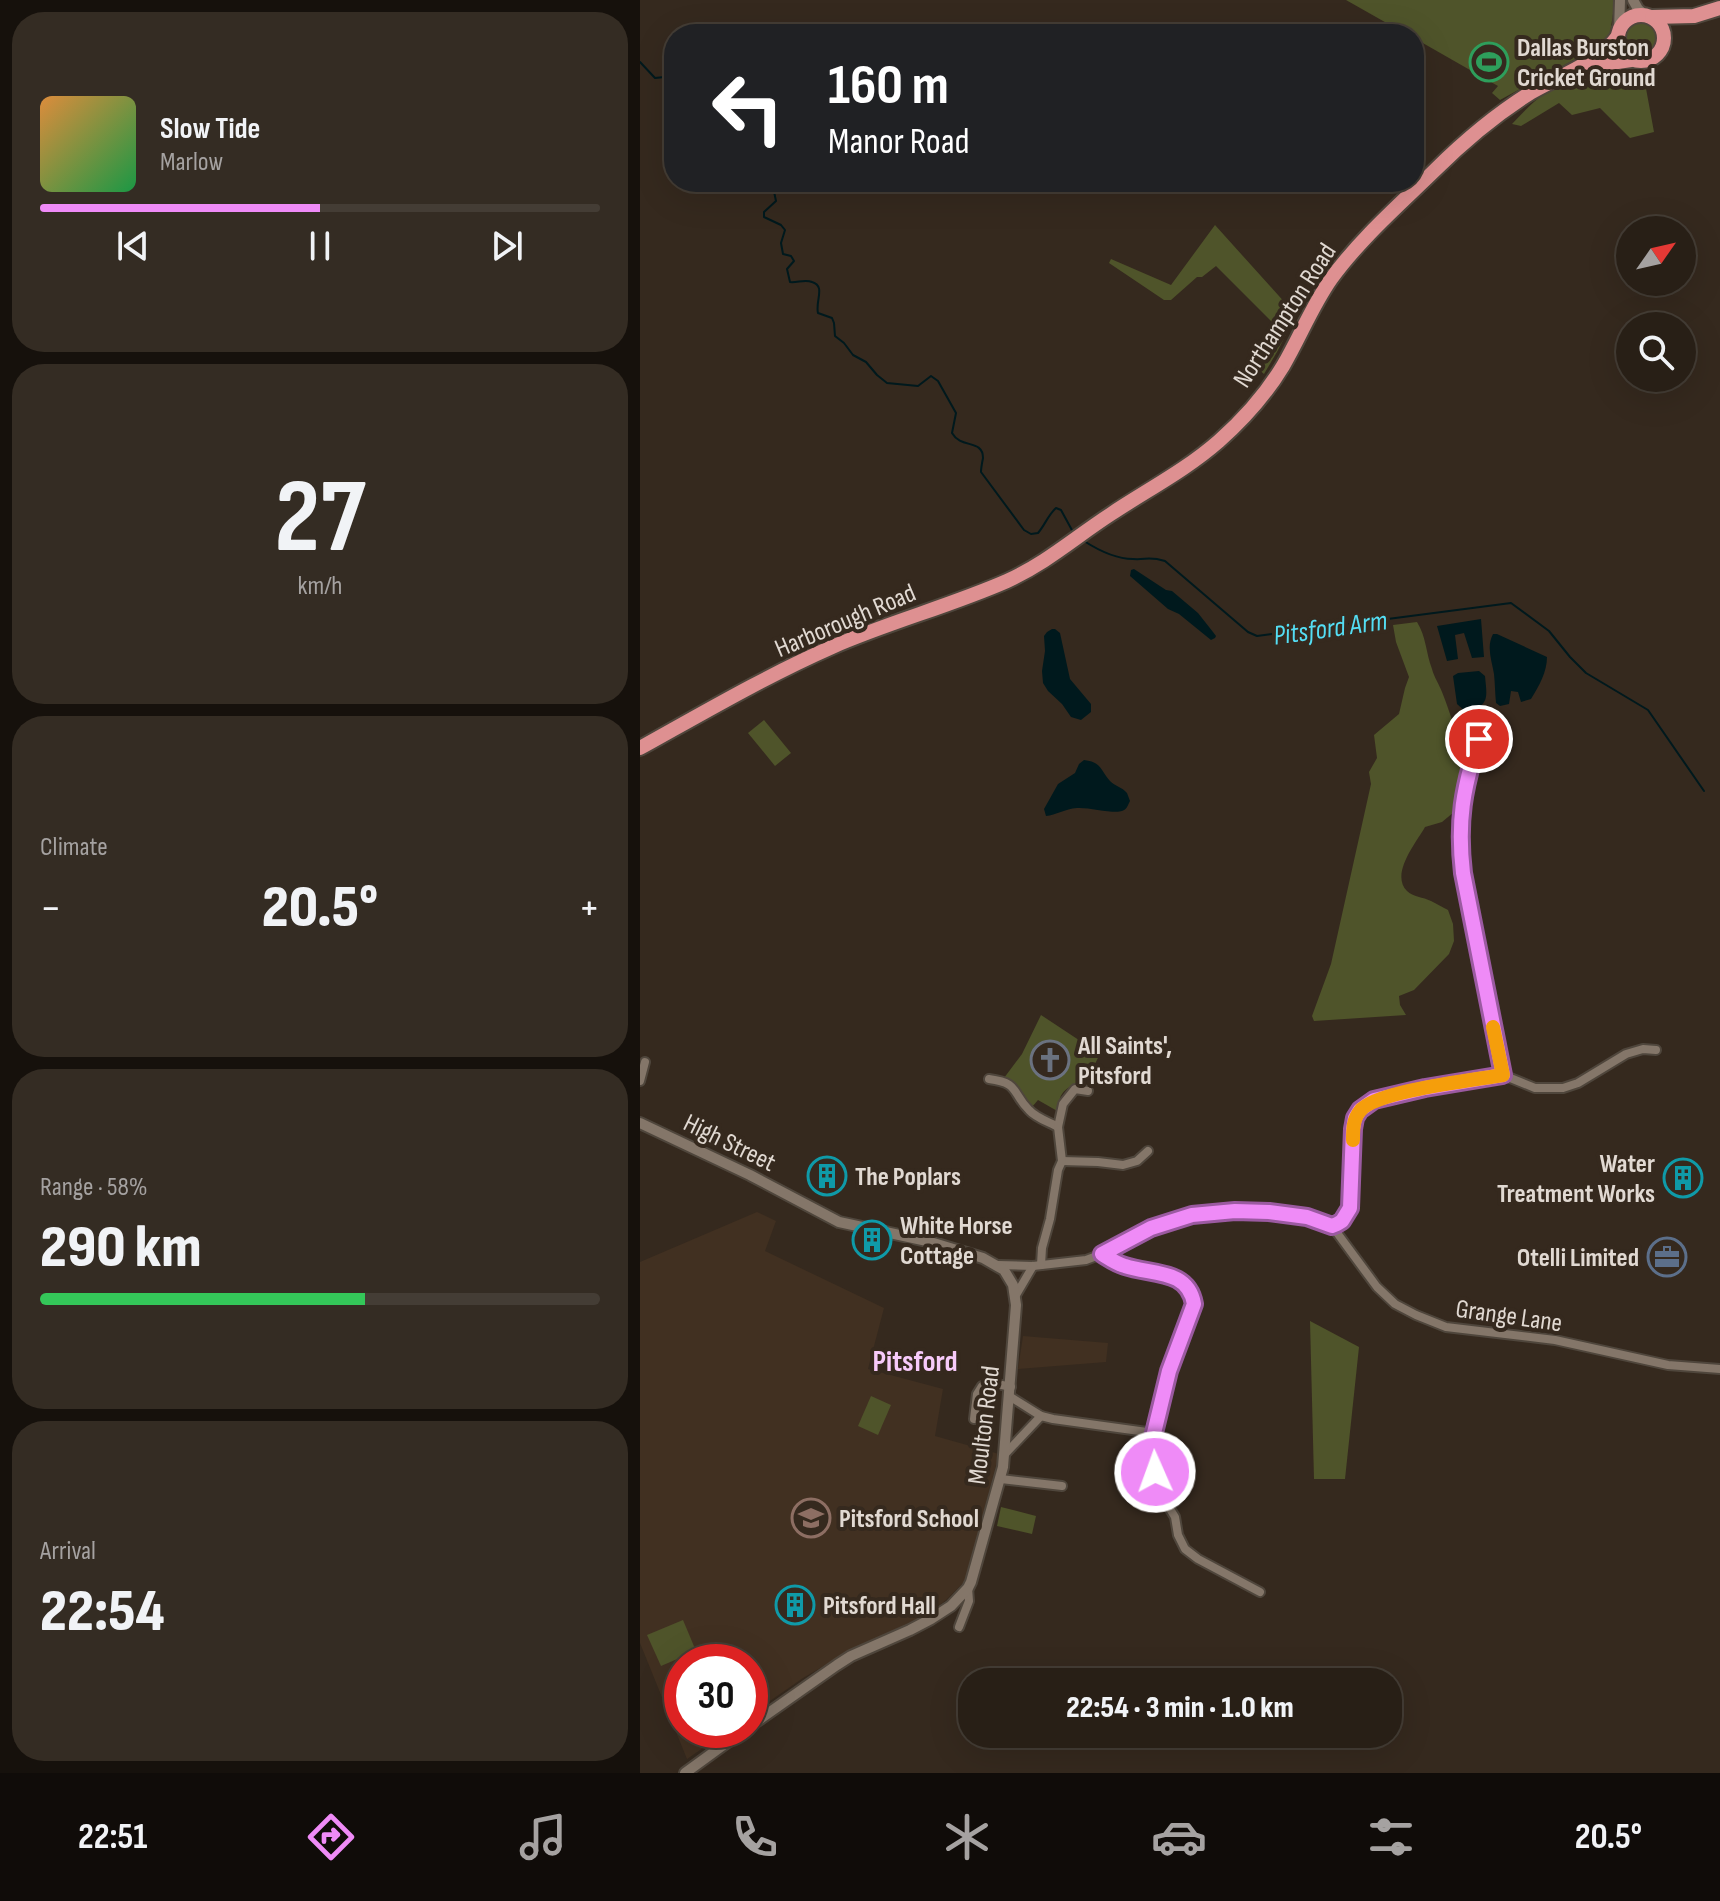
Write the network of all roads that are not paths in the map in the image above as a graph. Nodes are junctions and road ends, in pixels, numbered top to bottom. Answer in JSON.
{"nodes":[{"id":1,"x":1620,"y":0,"type":"edge"},
{"id":2,"x":1633,"y":0,"type":"edge"},
{"id":3,"x":1720,"y":8,"type":"edge"},
{"id":4,"x":1648,"y":16,"type":"junction"},
{"id":5,"x":1694,"y":16,"type":"junction"},
{"id":6,"x":1619,"y":34,"type":"junction"},
{"id":7,"x":1664,"y":41,"type":"junction"},
{"id":8,"x":1631,"y":60,"type":"junction"},
{"id":9,"x":1579,"y":67,"type":"junction"},
{"id":10,"x":1424,"y":180,"type":"edge"},
{"id":11,"x":1412,"y":192,"type":"edge"},
{"id":12,"x":1071,"y":544,"type":"joint"},
{"id":13,"x":1479,"y":739,"type":"dead end"},
{"id":14,"x":640,"y":748,"type":"edge"},
{"id":15,"x":1656,"y":1050,"type":"dead end"},
{"id":16,"x":645,"y":1062,"type":"dead end"},
{"id":17,"x":1503,"y":1075,"type":"junction"},
{"id":18,"x":989,"y":1079,"type":"dead end"},
{"id":19,"x":640,"y":1081,"type":"edge"},
{"id":20,"x":1088,"y":1091,"type":"dead end"},
{"id":21,"x":640,"y":1123,"type":"edge"},
{"id":22,"x":1058,"y":1127,"type":"junction"},
{"id":23,"x":1148,"y":1151,"type":"dead end"},
{"id":24,"x":1062,"y":1161,"type":"junction"},
{"id":25,"x":1332,"y":1226,"type":"junction"},
{"id":26,"x":1102,"y":1254,"type":"junction"},
{"id":27,"x":997,"y":1265,"type":"junction"},
{"id":28,"x":1037,"y":1266,"type":"junction"},
{"id":29,"x":1016,"y":1295,"type":"junction"},
{"id":30,"x":1720,"y":1369,"type":"edge"},
{"id":31,"x":1010,"y":1391,"type":"junction"},
{"id":32,"x":1041,"y":1416,"type":"junction"},
{"id":33,"x":974,"y":1419,"type":"dead end"},
{"id":34,"x":1154,"y":1433,"type":"junction"},
{"id":35,"x":1005,"y":1454,"type":"junction"},
{"id":36,"x":1001,"y":1479,"type":"junction"},
{"id":37,"x":1062,"y":1486,"type":"dead end"},
{"id":38,"x":968,"y":1588,"type":"junction"},
{"id":39,"x":1260,"y":1592,"type":"dead end"},
{"id":40,"x":959,"y":1627,"type":"dead end"},
{"id":41,"x":768,"y":1713,"type":"edge"},
{"id":42,"x":719,"y":1748,"type":"edge"},
{"id":43,"x":685,"y":1773,"type":"edge"}],
"edges":[{"from":1,"to":6,"type":"street"},
{"from":2,"to":4,"type":"street"},
{"from":3,"to":5,"type":"highway"},
{"from":4,"to":5,"type":"highway"},
{"from":4,"to":6,"type":"highway"},
{"from":4,"to":7,"type":"highway"},
{"from":5,"to":7,"type":"highway"},
{"from":6,"to":8,"type":"highway"},
{"from":6,"to":9,"type":"highway","name":"Northampton Road"},
{"from":7,"to":8,"type":"highway"},
{"from":8,"to":9,"type":"highway","name":"Northampton Road"},
{"from":9,"to":10,"type":"highway","name":"Northampton Road"},
{"from":11,"to":12,"type":"highway","name":"Northampton Road"},
{"from":12,"to":14,"type":"highway","name":"Harborough Road"},
{"from":13,"to":17,"type":"street"},
{"from":15,"to":17,"type":"street"},
{"from":16,"to":19,"type":"street"},
{"from":17,"to":25,"type":"street"},
{"from":18,"to":22,"type":"street"},
{"from":20,"to":22,"type":"street"},
{"from":21,"to":27,"type":"street","name":"High Street"},
{"from":22,"to":24,"type":"street"},
{"from":23,"to":24,"type":"street"},
{"from":24,"to":28,"type":"street"},
{"from":25,"to":26,"type":"street"},
{"from":25,"to":30,"type":"street","name":"Grange Lane"},
{"from":26,"to":28,"type":"street"},
{"from":26,"to":34,"type":"street"},
{"from":27,"to":28,"type":"street"},
{"from":27,"to":29,"type":"street"},
{"from":28,"to":29,"type":"street"},
{"from":29,"to":31,"type":"street","name":"Moulton Road"},
{"from":31,"to":32,"type":"street"},
{"from":31,"to":33,"type":"street"},
{"from":31,"to":35,"type":"street","name":"Moulton Road"},
{"from":32,"to":34,"type":"street"},
{"from":32,"to":35,"type":"street"},
{"from":34,"to":39,"type":"street"},
{"from":35,"to":36,"type":"street","name":"Moulton Road"},
{"from":36,"to":37,"type":"street"},
{"from":36,"to":38,"type":"street","name":"Moulton Road"},
{"from":38,"to":40,"type":"street"},
{"from":38,"to":41,"type":"street","name":"Moulton Road"},
{"from":42,"to":43,"type":"street"}]}
